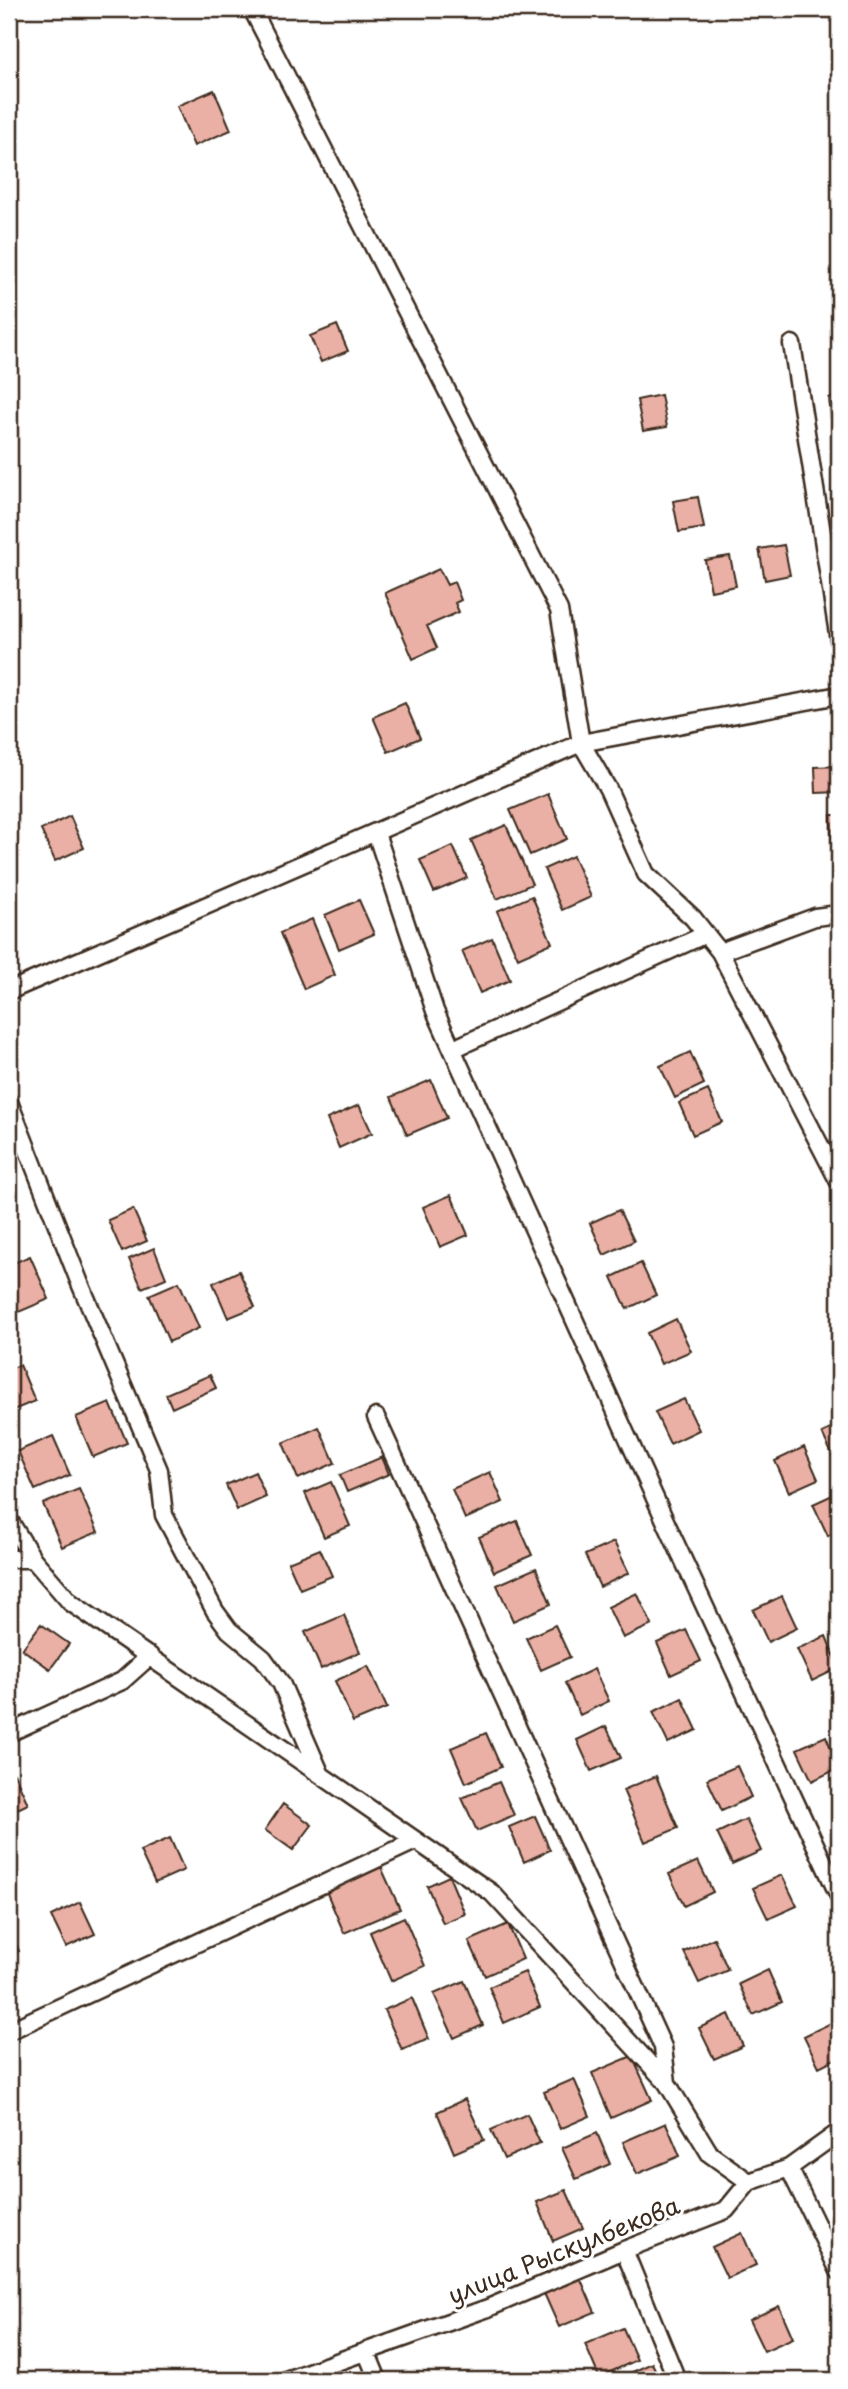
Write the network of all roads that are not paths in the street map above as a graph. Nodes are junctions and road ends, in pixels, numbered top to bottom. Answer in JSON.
{"nodes":[{"id":1,"x":252,"y":9,"type":"edge"},
{"id":2,"x":792,"y":344,"type":"dead end"},
{"id":3,"x":839,"y":640,"type":"edge"},
{"id":4,"x":839,"y":695,"type":"edge"},
{"id":5,"x":581,"y":743,"type":"junction"},
{"id":6,"x":376,"y":834,"type":"junction"},
{"id":7,"x":839,"y":914,"type":"edge"},
{"id":8,"x":704,"y":935,"type":"junction"},
{"id":9,"x":720,"y":952,"type":"junction"},
{"id":10,"x":9,"y":991,"type":"edge"},
{"id":11,"x":453,"y":1049,"type":"junction"},
{"id":12,"x":9,"y":1102,"type":"edge"},
{"id":13,"x":839,"y":1182,"type":"edge"},
{"id":14,"x":376,"y":1417,"type":"dead end"},
{"id":15,"x":9,"y":1520,"type":"edge"},
{"id":16,"x":9,"y":1559,"type":"edge"},
{"id":17,"x":33,"y":1559,"type":"junction"},
{"id":18,"x":150,"y":1656,"type":"junction"},
{"id":19,"x":9,"y":1733,"type":"edge"},
{"id":20,"x":322,"y":1778,"type":"junction"},
{"id":21,"x":413,"y":1842,"type":"junction"},
{"id":22,"x":839,"y":1896,"type":"edge"},
{"id":23,"x":9,"y":2031,"type":"edge"},
{"id":24,"x":667,"y":2083,"type":"junction"},
{"id":25,"x":839,"y":2132,"type":"edge"},
{"id":26,"x":789,"y":2168,"type":"junction"},
{"id":27,"x":749,"y":2182,"type":"junction"},
{"id":28,"x":624,"y":2250,"type":"junction"},
{"id":29,"x":839,"y":2272,"type":"edge"},
{"id":30,"x":366,"y":2351,"type":"junction"},
{"id":31,"x":286,"y":2380,"type":"edge"},
{"id":32,"x":378,"y":2380,"type":"edge"},
{"id":33,"x":677,"y":2380,"type":"edge"}],
"edges":[{"from":1,"to":5,"type":"street"},
{"from":2,"to":3,"type":"street"},
{"from":4,"to":5,"type":"street"},
{"from":5,"to":6,"type":"street"},
{"from":5,"to":8,"type":"street"},
{"from":6,"to":10,"type":"street"},
{"from":6,"to":11,"type":"street"},
{"from":7,"to":9,"type":"street"},
{"from":8,"to":9,"type":"street"},
{"from":8,"to":11,"type":"street"},
{"from":9,"to":13,"type":"street"},
{"from":11,"to":22,"type":"street"},
{"from":12,"to":20,"type":"street"},
{"from":14,"to":24,"type":"street"},
{"from":15,"to":17,"type":"street"},
{"from":16,"to":17,"type":"street"},
{"from":17,"to":18,"type":"street"},
{"from":18,"to":19,"type":"street"},
{"from":18,"to":20,"type":"street"},
{"from":20,"to":21,"type":"street"},
{"from":21,"to":23,"type":"street"},
{"from":21,"to":24,"type":"street"},
{"from":24,"to":27,"type":"street"},
{"from":25,"to":26,"type":"street"},
{"from":26,"to":27,"type":"street"},
{"from":26,"to":29,"type":"street"},
{"from":27,"to":28,"type":"street","name":"улица Рыскулбекова"},
{"from":28,"to":30,"type":"street","name":"улица Рыскулбекова"},
{"from":28,"to":33,"type":"street"},
{"from":30,"to":31,"type":"street","name":"улица Рыскулбекова"},
{"from":30,"to":32,"type":"street"}]}
